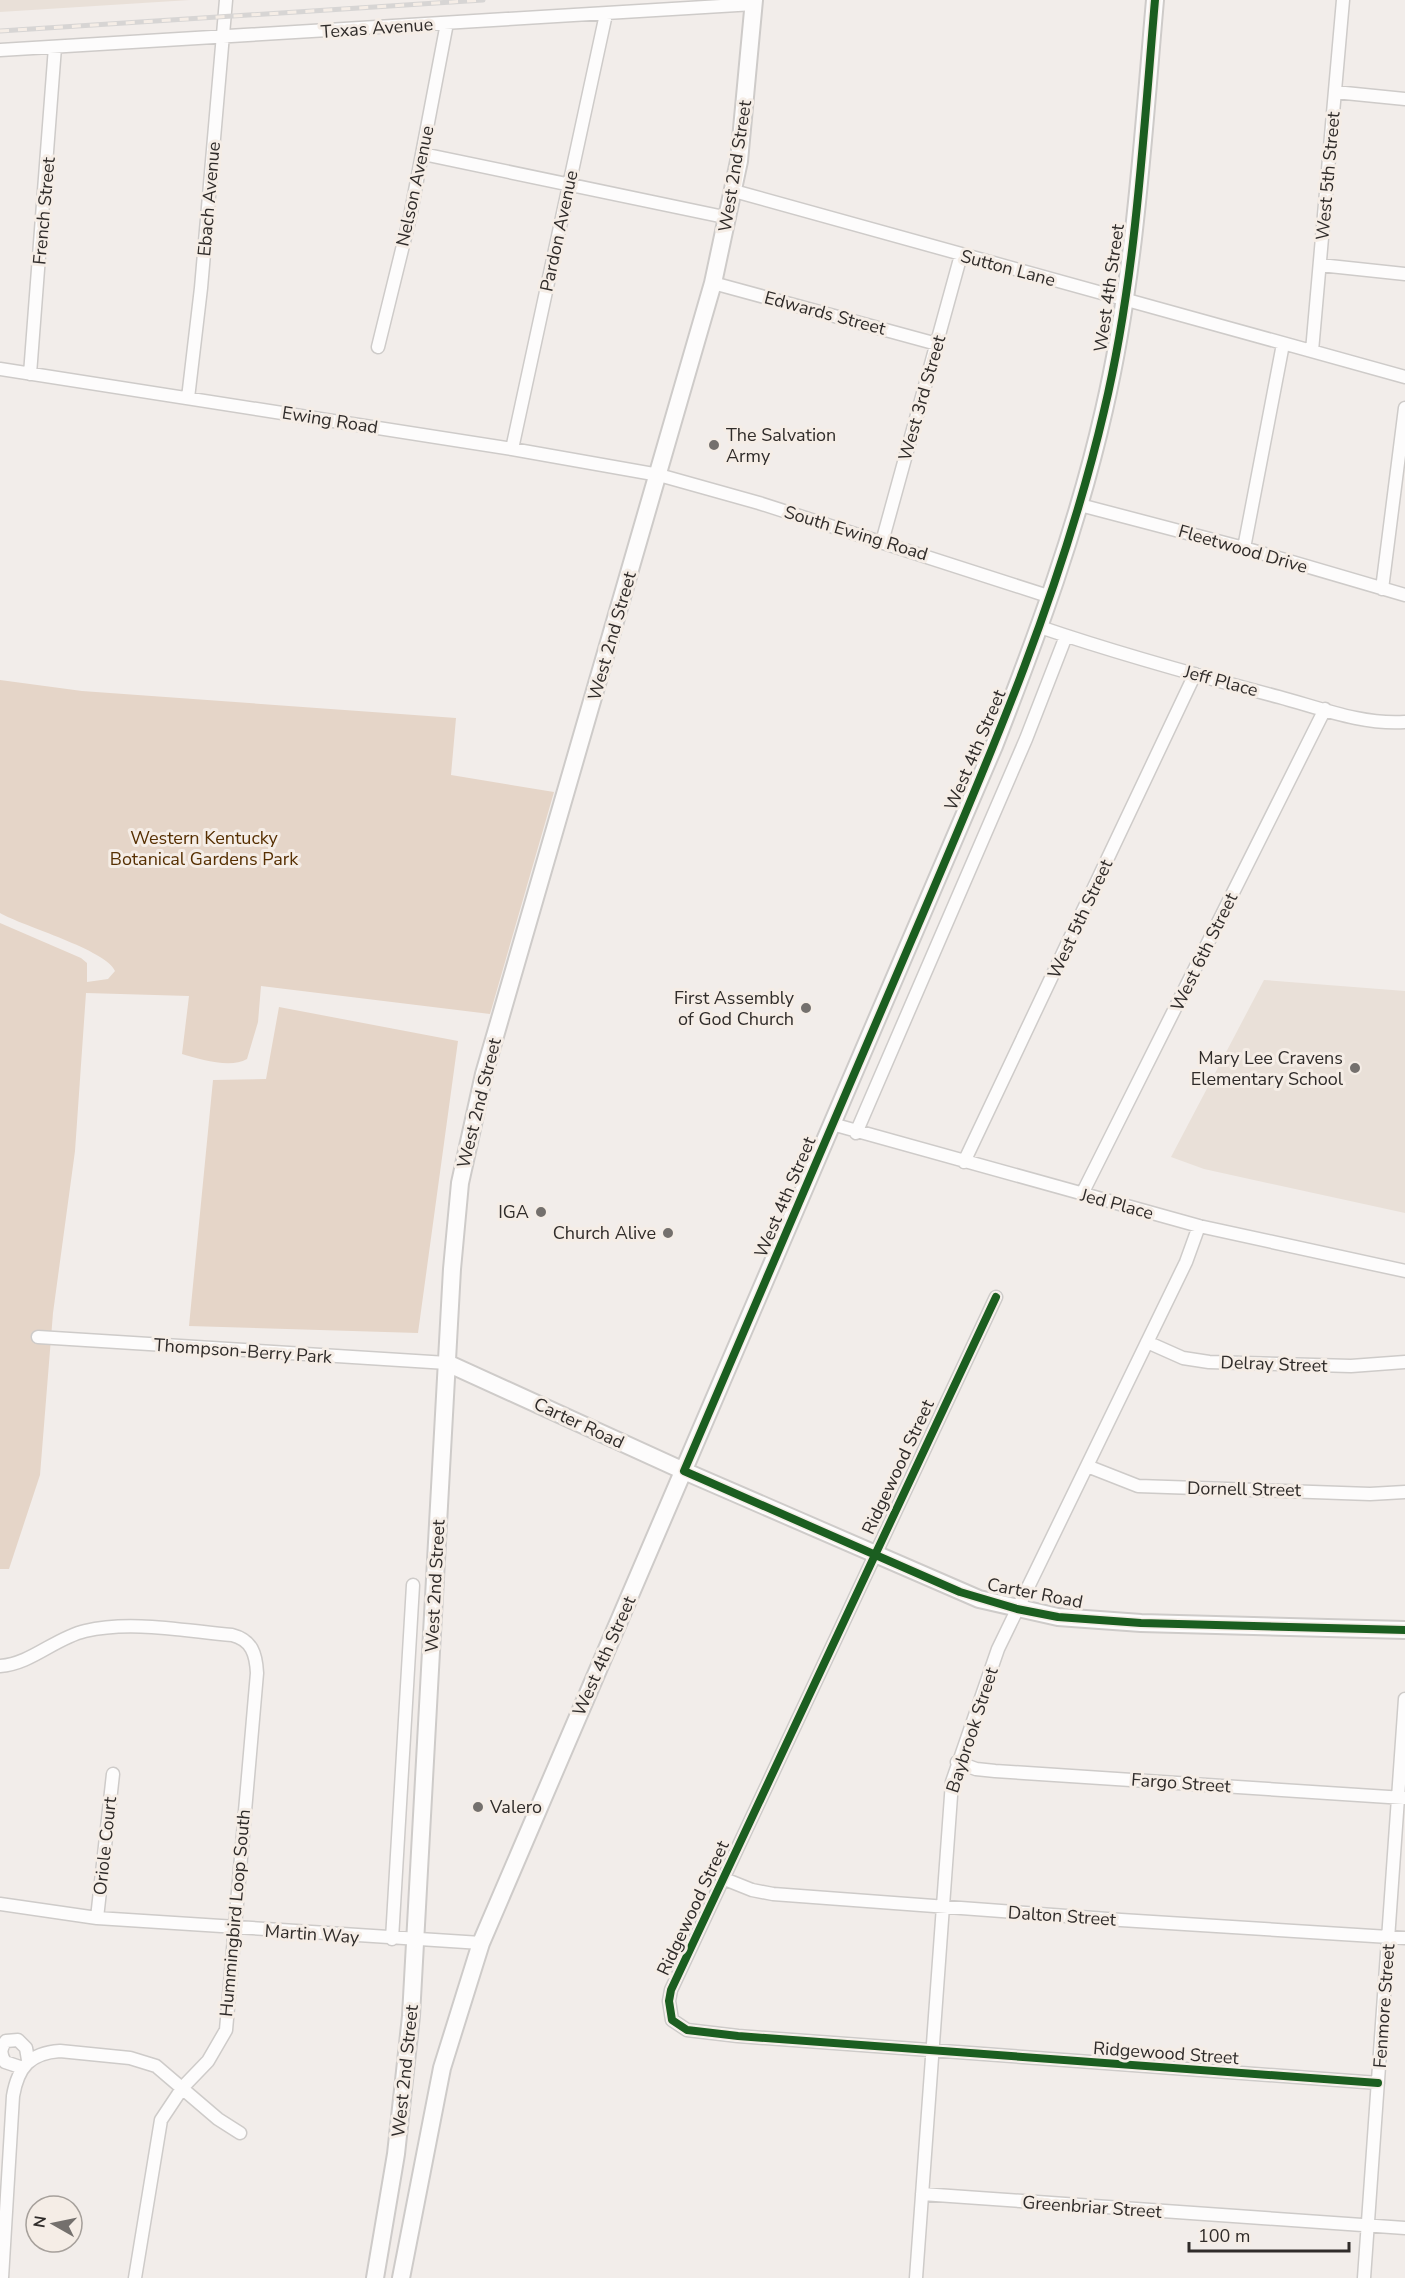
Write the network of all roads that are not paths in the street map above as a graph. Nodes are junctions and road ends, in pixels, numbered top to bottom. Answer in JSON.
{"nodes":[{"id":1,"x":226,"y":0,"type":"edge"},
{"id":2,"x":1155,"y":0,"type":"edge"},
{"id":3,"x":1343,"y":0,"type":"edge"},
{"id":4,"x":754,"y":2,"type":"edge"},
{"id":5,"x":606,"y":14,"type":"junction"},
{"id":6,"x":447,"y":23,"type":"junction"},
{"id":7,"x":222,"y":37,"type":"junction"},
{"id":8,"x":55,"y":47,"type":"junction"},
{"id":9,"x":0,"y":51,"type":"edge"},
{"id":10,"x":1335,"y":92,"type":"junction"},
{"id":11,"x":1405,"y":99,"type":"edge"},
{"id":12,"x":423,"y":154,"type":"junction"},
{"id":13,"x":569,"y":186,"type":"junction"},
{"id":14,"x":734,"y":191,"type":"junction"},
{"id":15,"x":729,"y":218,"type":"junction"},
{"id":16,"x":962,"y":255,"type":"junction"},
{"id":17,"x":1320,"y":266,"type":"junction"},
{"id":18,"x":1405,"y":274,"type":"edge"},
{"id":19,"x":713,"y":283,"type":"junction"},
{"id":20,"x":1124,"y":300,"type":"junction"},
{"id":21,"x":937,"y":344,"type":"junction"},
{"id":22,"x":1283,"y":344,"type":"junction"},
{"id":23,"x":378,"y":347,"type":"dead end"},
{"id":24,"x":1312,"y":351,"type":"junction"},
{"id":25,"x":0,"y":369,"type":"edge"},
{"id":26,"x":30,"y":374,"type":"junction"},
{"id":27,"x":1405,"y":377,"type":"edge"},
{"id":28,"x":188,"y":398,"type":"junction"},
{"id":29,"x":1405,"y":408,"type":"edge"},
{"id":30,"x":512,"y":449,"type":"junction"},
{"id":31,"x":659,"y":475,"type":"junction"},
{"id":32,"x":1080,"y":505,"type":"junction"},
{"id":33,"x":882,"y":542,"type":"junction"},
{"id":34,"x":1244,"y":548,"type":"junction"},
{"id":35,"x":1382,"y":589,"type":"junction"},
{"id":36,"x":1405,"y":595,"type":"edge"},
{"id":37,"x":1051,"y":597,"type":"junction"},
{"id":38,"x":1040,"y":627,"type":"junction"},
{"id":39,"x":1066,"y":636,"type":"junction"},
{"id":40,"x":1195,"y":674,"type":"junction"},
{"id":41,"x":1325,"y":709,"type":"junction"},
{"id":42,"x":1405,"y":722,"type":"edge"},
{"id":43,"x":832,"y":1124,"type":"junction"},
{"id":44,"x":856,"y":1133,"type":"junction"},
{"id":45,"x":964,"y":1162,"type":"junction"},
{"id":46,"x":1082,"y":1194,"type":"junction"},
{"id":47,"x":1199,"y":1226,"type":"junction"},
{"id":48,"x":1405,"y":1270,"type":"edge"},
{"id":49,"x":996,"y":1297,"type":"dead end"},
{"id":50,"x":38,"y":1337,"type":"dead end"},
{"id":51,"x":1147,"y":1342,"type":"junction"},
{"id":52,"x":1405,"y":1362,"type":"edge"},
{"id":53,"x":447,"y":1363,"type":"junction"},
{"id":54,"x":1087,"y":1466,"type":"junction"},
{"id":55,"x":684,"y":1471,"type":"junction"},
{"id":56,"x":1405,"y":1492,"type":"edge"},
{"id":57,"x":874,"y":1554,"type":"junction"},
{"id":58,"x":413,"y":1585,"type":"dead end"},
{"id":59,"x":1017,"y":1609,"type":"junction"},
{"id":60,"x":411,"y":1628,"type":"junction"},
{"id":61,"x":1405,"y":1630,"type":"edge"},
{"id":62,"x":432,"y":1632,"type":"junction"},
{"id":63,"x":0,"y":1666,"type":"edge"},
{"id":64,"x":1405,"y":1699,"type":"edge"},
{"id":65,"x":957,"y":1762,"type":"junction"},
{"id":66,"x":113,"y":1774,"type":"dead end"},
{"id":67,"x":1401,"y":1798,"type":"edge"},
{"id":68,"x":722,"y":1878,"type":"junction"},
{"id":69,"x":0,"y":1904,"type":"edge"},
{"id":70,"x":944,"y":1907,"type":"junction"},
{"id":71,"x":98,"y":1918,"type":"junction"},
{"id":72,"x":233,"y":1929,"type":"junction"},
{"id":73,"x":1388,"y":1937,"type":"junction"},
{"id":74,"x":1405,"y":1938,"type":"edge"},
{"id":75,"x":392,"y":1939,"type":"junction"},
{"id":76,"x":415,"y":1940,"type":"junction"},
{"id":77,"x":481,"y":1944,"type":"junction"},
{"id":78,"x":933,"y":2052,"type":"junction"},
{"id":79,"x":1378,"y":2083,"type":"junction"},
{"id":80,"x":183,"y":2087,"type":"junction"},
{"id":81,"x":240,"y":2133,"type":"dead end"},
{"id":82,"x":922,"y":2194,"type":"junction"},
{"id":83,"x":1369,"y":2225,"type":"junction"},
{"id":84,"x":1405,"y":2228,"type":"edge"},
{"id":85,"x":2,"y":2278,"type":"edge"},
{"id":86,"x":135,"y":2278,"type":"edge"},
{"id":87,"x":375,"y":2278,"type":"edge"},
{"id":88,"x":401,"y":2278,"type":"edge"},
{"id":89,"x":916,"y":2278,"type":"edge"},
{"id":90,"x":1364,"y":2278,"type":"edge"}],
"edges":[{"from":1,"to":7,"type":"street","name":"Ebach Avenue"},
{"from":2,"to":20,"type":"main road","name":"West 4th Street"},
{"from":3,"to":10,"type":"street","name":"West 5th Street"},
{"from":4,"to":5,"type":"street","name":"Texas Avenue"},
{"from":4,"to":14,"type":"main road","name":"West 2nd Street"},
{"from":5,"to":6,"type":"street","name":"Texas Avenue"},
{"from":5,"to":13,"type":"street","name":"Pardon Avenue"},
{"from":6,"to":7,"type":"street","name":"Texas Avenue"},
{"from":6,"to":12,"type":"street","name":"Nelson Avenue"},
{"from":7,"to":8,"type":"street","name":"Texas Avenue"},
{"from":7,"to":28,"type":"street","name":"Ebach Avenue"},
{"from":8,"to":9,"type":"street","name":"Texas Avenue"},
{"from":8,"to":26,"type":"street","name":"French Street"},
{"from":10,"to":11,"type":"street"},
{"from":10,"to":17,"type":"street","name":"West 5th Street"},
{"from":12,"to":13,"type":"street"},
{"from":12,"to":23,"type":"street","name":"Nelson Avenue"},
{"from":13,"to":15,"type":"street"},
{"from":13,"to":30,"type":"street","name":"Pardon Avenue"},
{"from":14,"to":15,"type":"main road","name":"West 2nd Street"},
{"from":14,"to":16,"type":"street","name":"Sutton Lane"},
{"from":15,"to":19,"type":"main road","name":"West 2nd Street"},
{"from":16,"to":20,"type":"street","name":"Sutton Lane"},
{"from":16,"to":21,"type":"street","name":"West 3rd Street"},
{"from":17,"to":18,"type":"street"},
{"from":17,"to":24,"type":"street","name":"West 5th Street"},
{"from":19,"to":21,"type":"street","name":"Edwards Street"},
{"from":19,"to":31,"type":"main road","name":"West 2nd Street"},
{"from":20,"to":22,"type":"street","name":"Sutton Lane"},
{"from":20,"to":32,"type":"main road","name":"West 4th Street"},
{"from":21,"to":33,"type":"street","name":"West 3rd Street"},
{"from":22,"to":24,"type":"street","name":"Sutton Lane"},
{"from":22,"to":34,"type":"street"},
{"from":24,"to":27,"type":"street"},
{"from":25,"to":26,"type":"street","name":"Ewing Road"},
{"from":26,"to":28,"type":"street","name":"Ewing Road"},
{"from":28,"to":30,"type":"street","name":"Ewing Road"},
{"from":29,"to":35,"type":"street"},
{"from":30,"to":31,"type":"street","name":"Ewing Road"},
{"from":31,"to":33,"type":"street","name":"South Ewing Road"},
{"from":31,"to":53,"type":"main road","name":"West 2nd Street"},
{"from":32,"to":34,"type":"street","name":"Fleetwood Drive"},
{"from":32,"to":37,"type":"main road","name":"West 4th Street"},
{"from":33,"to":37,"type":"street","name":"South Ewing Road"},
{"from":34,"to":35,"type":"street","name":"Fleetwood Drive"},
{"from":35,"to":36,"type":"street","name":"Fleetwood Drive"},
{"from":37,"to":38,"type":"main road","name":"West 4th Street"},
{"from":38,"to":39,"type":"street","name":"Jeff Place"},
{"from":38,"to":43,"type":"main road","name":"West 4th Street"},
{"from":39,"to":40,"type":"street","name":"Jeff Place"},
{"from":39,"to":44,"type":"street"},
{"from":40,"to":41,"type":"street","name":"Jeff Place"},
{"from":40,"to":45,"type":"street","name":"West 5th Street"},
{"from":41,"to":42,"type":"street","name":"Jeff Place"},
{"from":41,"to":46,"type":"street","name":"West 6th Street"},
{"from":43,"to":44,"type":"street","name":"Jed Place"},
{"from":43,"to":55,"type":"main road","name":"West 4th Street"},
{"from":44,"to":45,"type":"street","name":"Jed Place"},
{"from":45,"to":46,"type":"street","name":"Jed Place"},
{"from":46,"to":47,"type":"street","name":"Jed Place"},
{"from":47,"to":48,"type":"street","name":"Jed Place"},
{"from":47,"to":51,"type":"street","name":"Baybrook Street"},
{"from":49,"to":57,"type":"street","name":"Ridgewood Street"},
{"from":50,"to":53,"type":"street","name":"Thompson-Berry Park"},
{"from":51,"to":52,"type":"street","name":"Delray Street"},
{"from":51,"to":54,"type":"street","name":"Baybrook Street"},
{"from":53,"to":55,"type":"main road","name":"Carter Road"},
{"from":53,"to":62,"type":"main road","name":"West 2nd Street"},
{"from":54,"to":56,"type":"street","name":"Dornell Street"},
{"from":54,"to":59,"type":"street","name":"Baybrook Street"},
{"from":55,"to":57,"type":"main road","name":"Carter Road"},
{"from":55,"to":77,"type":"main road","name":"West 4th Street"},
{"from":57,"to":59,"type":"main road","name":"Carter Road"},
{"from":57,"to":68,"type":"street","name":"Ridgewood Street"},
{"from":58,"to":60,"type":"street","name":"West 2nd Street"},
{"from":59,"to":61,"type":"main road","name":"Carter Road"},
{"from":59,"to":65,"type":"street","name":"Baybrook Street"},
{"from":60,"to":62,"type":"street"},
{"from":60,"to":75,"type":"street","name":"West 2nd Street"},
{"from":62,"to":76,"type":"main road","name":"West 2nd Street"},
{"from":63,"to":72,"type":"street","name":"Hummingbird Loop South"},
{"from":64,"to":67,"type":"street","name":"Fenmore Street"},
{"from":65,"to":67,"type":"street","name":"Fargo Street"},
{"from":65,"to":70,"type":"street","name":"Baybrook Street"},
{"from":66,"to":71,"type":"street","name":"Oriole Court"},
{"from":67,"to":73,"type":"street","name":"Fenmore Street"},
{"from":68,"to":70,"type":"street","name":"Dalton Street"},
{"from":68,"to":78,"type":"street","name":"Ridgewood Street"},
{"from":69,"to":71,"type":"street","name":"Martin Way"},
{"from":70,"to":73,"type":"street","name":"Dalton Street"},
{"from":70,"to":78,"type":"street","name":"Baybrook Street"},
{"from":71,"to":72,"type":"street","name":"Martin Way"},
{"from":72,"to":75,"type":"street","name":"Martin Way"},
{"from":72,"to":80,"type":"street","name":"Hummingbird Loop South"},
{"from":73,"to":74,"type":"street","name":"Dalton Street"},
{"from":73,"to":79,"type":"street","name":"Fenmore Street"},
{"from":75,"to":76,"type":"street","name":"Martin Way"},
{"from":76,"to":77,"type":"street","name":"Martin Way"},
{"from":76,"to":87,"type":"main road","name":"West 2nd Street"},
{"from":77,"to":88,"type":"main road","name":"West 4th Street"},
{"from":78,"to":79,"type":"street","name":"Ridgewood Street"},
{"from":78,"to":82,"type":"street","name":"Baybrook Street"},
{"from":79,"to":83,"type":"street","name":"Fenmore Street"},
{"from":80,"to":81,"type":"street"},
{"from":80,"to":85,"type":"street"},
{"from":80,"to":86,"type":"street","name":"Hummingbird Loop South"},
{"from":82,"to":83,"type":"street","name":"Greenbriar Street"},
{"from":82,"to":89,"type":"street","name":"Baybrook Street"},
{"from":83,"to":84,"type":"street","name":"Greenbriar Street"},
{"from":83,"to":90,"type":"street","name":"Fenmore Street"}]}
